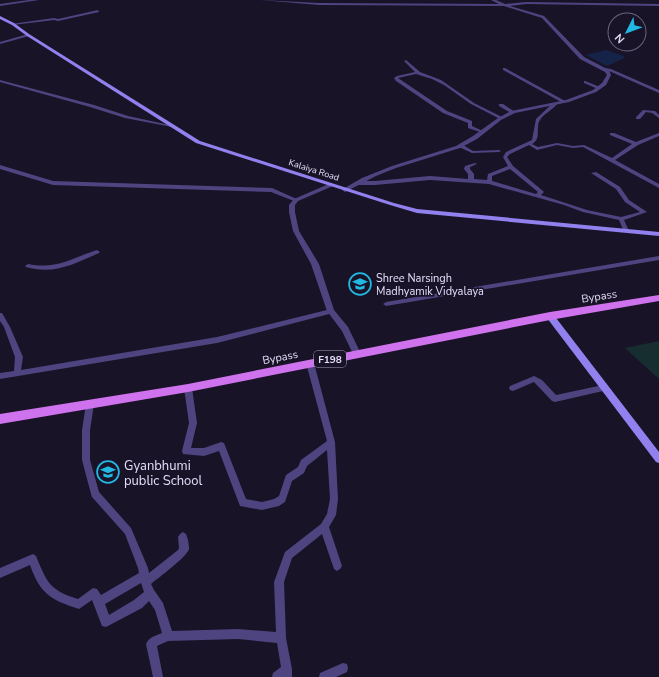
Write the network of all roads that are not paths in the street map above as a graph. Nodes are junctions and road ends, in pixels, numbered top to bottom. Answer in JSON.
{"nodes":[{"id":1,"x":36,"y":0,"type":"edge"},
{"id":2,"x":262,"y":0,"type":"edge"},
{"id":3,"x":493,"y":0,"type":"edge"},
{"id":4,"x":0,"y":4,"type":"edge"},
{"id":5,"x":505,"y":5,"type":"junction"},
{"id":6,"x":659,"y":5,"type":"edge"},
{"id":7,"x":98,"y":11,"type":"dead end"},
{"id":8,"x":0,"y":17,"type":"edge"},
{"id":9,"x":13,"y":24,"type":"junction"},
{"id":10,"x":28,"y":35,"type":"junction"},
{"id":11,"x":0,"y":43,"type":"edge"},
{"id":12,"x":406,"y":61,"type":"dead end"},
{"id":13,"x":504,"y":68,"type":"dead end"},
{"id":14,"x":604,"y":69,"type":"junction"},
{"id":15,"x":418,"y":74,"type":"junction"},
{"id":16,"x":0,"y":81,"type":"edge"},
{"id":17,"x":585,"y":82,"type":"dead end"},
{"id":18,"x":600,"y":88,"type":"junction"},
{"id":19,"x":659,"y":92,"type":"edge"},
{"id":20,"x":565,"y":102,"type":"junction"},
{"id":21,"x":555,"y":104,"type":"junction"},
{"id":22,"x":501,"y":105,"type":"dead end"},
{"id":23,"x":513,"y":112,"type":"junction"},
{"id":24,"x":659,"y":117,"type":"edge"},
{"id":25,"x":502,"y":118,"type":"junction"},
{"id":26,"x":638,"y":118,"type":"dead end"},
{"id":27,"x":172,"y":126,"type":"junction"},
{"id":28,"x":483,"y":132,"type":"junction"},
{"id":29,"x":612,"y":134,"type":"dead end"},
{"id":30,"x":659,"y":134,"type":"edge"},
{"id":31,"x":530,"y":144,"type":"junction"},
{"id":32,"x":636,"y":144,"type":"junction"},
{"id":33,"x":461,"y":146,"type":"junction"},
{"id":34,"x":499,"y":151,"type":"dead end"},
{"id":35,"x":612,"y":160,"type":"junction"},
{"id":36,"x":475,"y":164,"type":"dead end"},
{"id":37,"x":0,"y":167,"type":"edge"},
{"id":38,"x":510,"y":167,"type":"junction"},
{"id":39,"x":594,"y":174,"type":"dead end"},
{"id":40,"x":471,"y":181,"type":"junction"},
{"id":41,"x":489,"y":182,"type":"junction"},
{"id":42,"x":357,"y":183,"type":"junction"},
{"id":43,"x":658,"y":184,"type":"edge"},
{"id":44,"x":331,"y":185,"type":"junction"},
{"id":45,"x":345,"y":190,"type":"junction"},
{"id":46,"x":536,"y":196,"type":"junction"},
{"id":47,"x":296,"y":200,"type":"junction"},
{"id":48,"x":621,"y":219,"type":"junction"},
{"id":49,"x":626,"y":231,"type":"junction"},
{"id":50,"x":659,"y":234,"type":"edge"},
{"id":51,"x":97,"y":252,"type":"dead end"},
{"id":52,"x":659,"y":258,"type":"edge"},
{"id":53,"x":28,"y":266,"type":"dead end"},
{"id":54,"x":659,"y":298,"type":"edge"},
{"id":55,"x":386,"y":304,"type":"dead end"},
{"id":56,"x":331,"y":311,"type":"junction"},
{"id":57,"x":0,"y":315,"type":"edge"},
{"id":58,"x":550,"y":316,"type":"junction"},
{"id":59,"x":357,"y":354,"type":"junction"},
{"id":60,"x":310,"y":363,"type":"junction"},
{"id":61,"x":18,"y":373,"type":"junction"},
{"id":62,"x":0,"y":376,"type":"edge"},
{"id":63,"x":188,"y":388,"type":"junction"},
{"id":64,"x":513,"y":388,"type":"dead end"},
{"id":65,"x":603,"y":388,"type":"junction"},
{"id":66,"x":90,"y":404,"type":"junction"},
{"id":67,"x":0,"y":419,"type":"edge"},
{"id":68,"x":331,"y":442,"type":"junction"},
{"id":69,"x":659,"y":459,"type":"edge"},
{"id":70,"x":324,"y":527,"type":"junction"},
{"id":71,"x":183,"y":537,"type":"dead end"},
{"id":72,"x":338,"y":566,"type":"dead end"},
{"id":73,"x":0,"y":573,"type":"edge"},
{"id":74,"x":145,"y":579,"type":"junction"},
{"id":75,"x":150,"y":594,"type":"junction"},
{"id":76,"x":99,"y":602,"type":"junction"},
{"id":77,"x":168,"y":636,"type":"junction"},
{"id":78,"x":282,"y":638,"type":"junction"},
{"id":79,"x":343,"y":668,"type":"dead end"},
{"id":80,"x":287,"y":673,"type":"edge"},
{"id":81,"x":158,"y":677,"type":"edge"},
{"id":82,"x":277,"y":677,"type":"edge"},
{"id":83,"x":324,"y":677,"type":"edge"}],
"edges":[{"from":1,"to":4,"type":"street"},
{"from":2,"to":5,"type":"street"},
{"from":3,"to":5,"type":"street"},
{"from":5,"to":6,"type":"street"},
{"from":5,"to":14,"type":"street"},
{"from":7,"to":9,"type":"street"},
{"from":8,"to":9,"type":"main road","name":"Kalaiya Road"},
{"from":9,"to":10,"type":"main road","name":"Kalaiya Road"},
{"from":10,"to":11,"type":"street"},
{"from":10,"to":27,"type":"main road","name":"Kalaiya Road"},
{"from":12,"to":15,"type":"street"},
{"from":13,"to":20,"type":"street"},
{"from":14,"to":18,"type":"street"},
{"from":14,"to":19,"type":"street"},
{"from":15,"to":25,"type":"street"},
{"from":15,"to":28,"type":"street"},
{"from":16,"to":27,"type":"street"},
{"from":17,"to":18,"type":"street"},
{"from":18,"to":20,"type":"street"},
{"from":20,"to":21,"type":"street"},
{"from":21,"to":23,"type":"street"},
{"from":21,"to":31,"type":"street"},
{"from":22,"to":23,"type":"street"},
{"from":23,"to":25,"type":"street"},
{"from":24,"to":26,"type":"street"},
{"from":25,"to":28,"type":"street"},
{"from":27,"to":44,"type":"main road","name":"Kalaiya Road"},
{"from":28,"to":33,"type":"street"},
{"from":29,"to":32,"type":"street"},
{"from":30,"to":32,"type":"street"},
{"from":31,"to":35,"type":"street"},
{"from":31,"to":38,"type":"street"},
{"from":32,"to":35,"type":"street"},
{"from":33,"to":34,"type":"street"},
{"from":33,"to":42,"type":"street"},
{"from":35,"to":43,"type":"street"},
{"from":36,"to":40,"type":"street"},
{"from":37,"to":47,"type":"street"},
{"from":38,"to":41,"type":"street"},
{"from":38,"to":46,"type":"street"},
{"from":39,"to":48,"type":"street"},
{"from":40,"to":41,"type":"street"},
{"from":40,"to":42,"type":"street"},
{"from":41,"to":46,"type":"street"},
{"from":42,"to":45,"type":"street"},
{"from":44,"to":45,"type":"main road","name":"Kalaiya Road"},
{"from":44,"to":47,"type":"street"},
{"from":45,"to":49,"type":"main road","name":"Kalaiya Road"},
{"from":46,"to":48,"type":"street"},
{"from":47,"to":56,"type":"street"},
{"from":48,"to":49,"type":"street"},
{"from":49,"to":50,"type":"main road","name":"Kalaiya Road"},
{"from":51,"to":53,"type":"street"},
{"from":52,"to":55,"type":"street"},
{"from":54,"to":58,"type":"main road","name":"Bypass","number":"F198"},
{"from":56,"to":59,"type":"street"},
{"from":56,"to":61,"type":"street"},
{"from":57,"to":61,"type":"street"},
{"from":58,"to":59,"type":"main road","name":"Bypass","number":"F198"},
{"from":58,"to":65,"type":"main road"},
{"from":59,"to":60,"type":"main road","name":"Bypass","number":"F198"},
{"from":60,"to":63,"type":"main road","name":"Bypass","number":"F198"},
{"from":60,"to":68,"type":"street"},
{"from":61,"to":62,"type":"street"},
{"from":63,"to":66,"type":"main road","name":"Bypass","number":"F198"},
{"from":63,"to":68,"type":"street"},
{"from":64,"to":65,"type":"street"},
{"from":65,"to":69,"type":"main road"},
{"from":66,"to":67,"type":"main road","name":"Bypass","number":"F198"},
{"from":66,"to":74,"type":"street"},
{"from":68,"to":70,"type":"street"},
{"from":70,"to":72,"type":"street"},
{"from":70,"to":78,"type":"street"},
{"from":71,"to":74,"type":"street"},
{"from":73,"to":76,"type":"street"},
{"from":74,"to":75,"type":"street"},
{"from":74,"to":76,"type":"street"},
{"from":75,"to":76,"type":"street"},
{"from":75,"to":77,"type":"street"},
{"from":77,"to":78,"type":"street"},
{"from":77,"to":81,"type":"street"},
{"from":78,"to":80,"type":"street"},
{"from":79,"to":83,"type":"street"},
{"from":80,"to":82,"type":"street"}]}
